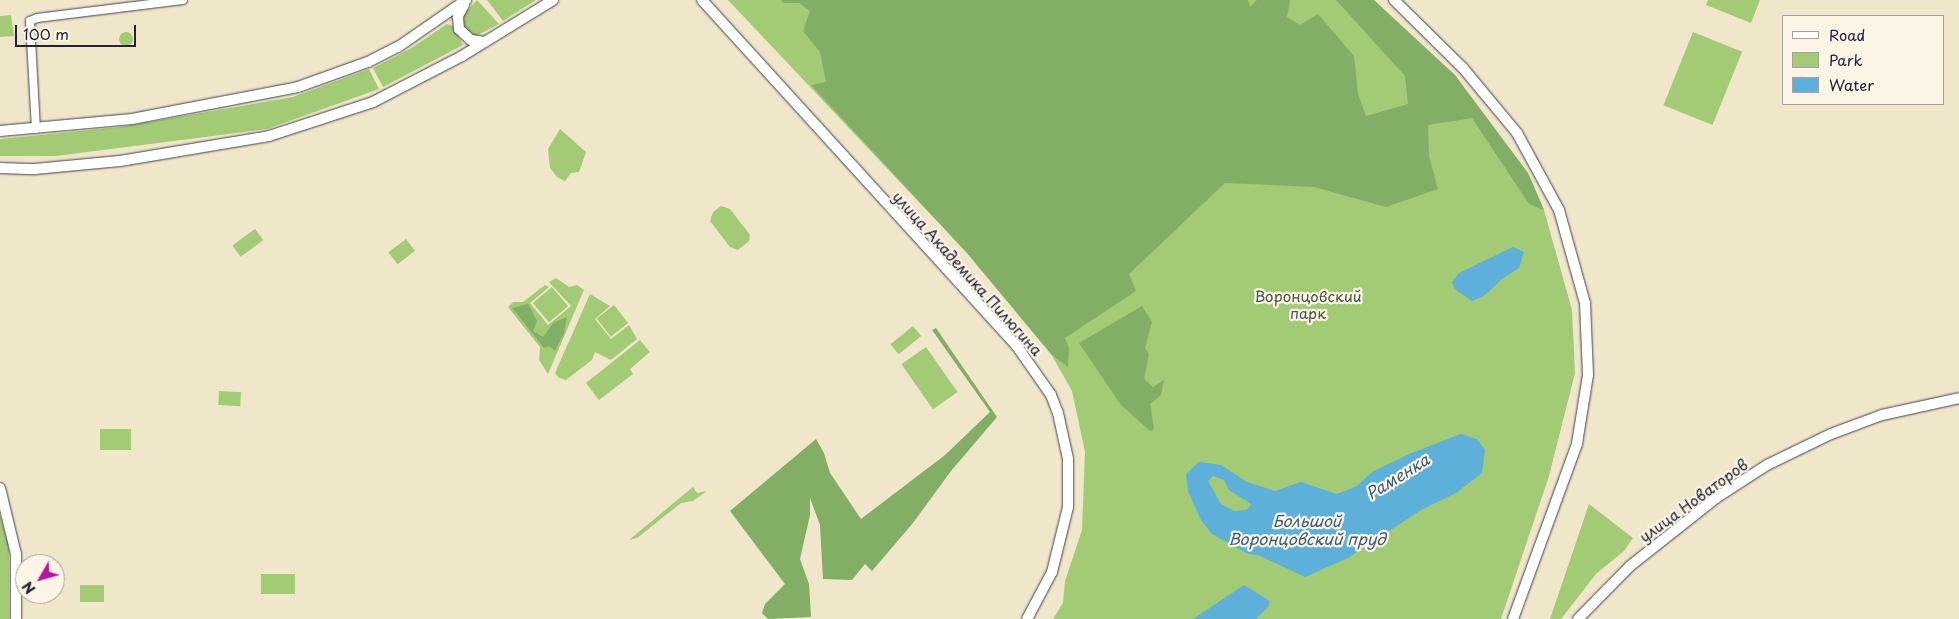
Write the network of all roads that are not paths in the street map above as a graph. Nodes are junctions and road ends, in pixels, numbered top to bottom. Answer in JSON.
{"nodes":[{"id":1,"x":183,"y":0,"type":"edge"},
{"id":2,"x":467,"y":0,"type":"edge"},
{"id":3,"x":544,"y":0,"type":"edge"},
{"id":4,"x":553,"y":0,"type":"edge"},
{"id":5,"x":702,"y":0,"type":"edge"},
{"id":6,"x":1394,"y":0,"type":"edge"},
{"id":7,"x":536,"y":10,"type":"junction"},
{"id":8,"x":485,"y":42,"type":"junction"},
{"id":9,"x":36,"y":129,"type":"junction"},
{"id":10,"x":0,"y":131,"type":"edge"},
{"id":11,"x":0,"y":168,"type":"edge"},
{"id":12,"x":1959,"y":398,"type":"edge"},
{"id":13,"x":0,"y":488,"type":"edge"},
{"id":14,"x":1523,"y":594,"type":"junction"},
{"id":15,"x":16,"y":619,"type":"edge"},
{"id":16,"x":1027,"y":619,"type":"edge"},
{"id":17,"x":1512,"y":619,"type":"edge"},
{"id":18,"x":1521,"y":619,"type":"edge"},
{"id":19,"x":1578,"y":619,"type":"edge"}],
"edges":[{"from":1,"to":9,"type":"street"},
{"from":2,"to":8,"type":"street"},
{"from":2,"to":9,"type":"street"},
{"from":3,"to":7,"type":"street"},
{"from":4,"to":7,"type":"street"},
{"from":5,"to":16,"type":"street","name":"улица Академика Пилюгина"},
{"from":6,"to":14,"type":"street"},
{"from":7,"to":8,"type":"street"},
{"from":8,"to":11,"type":"street"},
{"from":9,"to":10,"type":"street"},
{"from":12,"to":19,"type":"street","name":"улица Новаторов"},
{"from":13,"to":15,"type":"street"},
{"from":14,"to":17,"type":"street"},
{"from":14,"to":18,"type":"street"}]}
